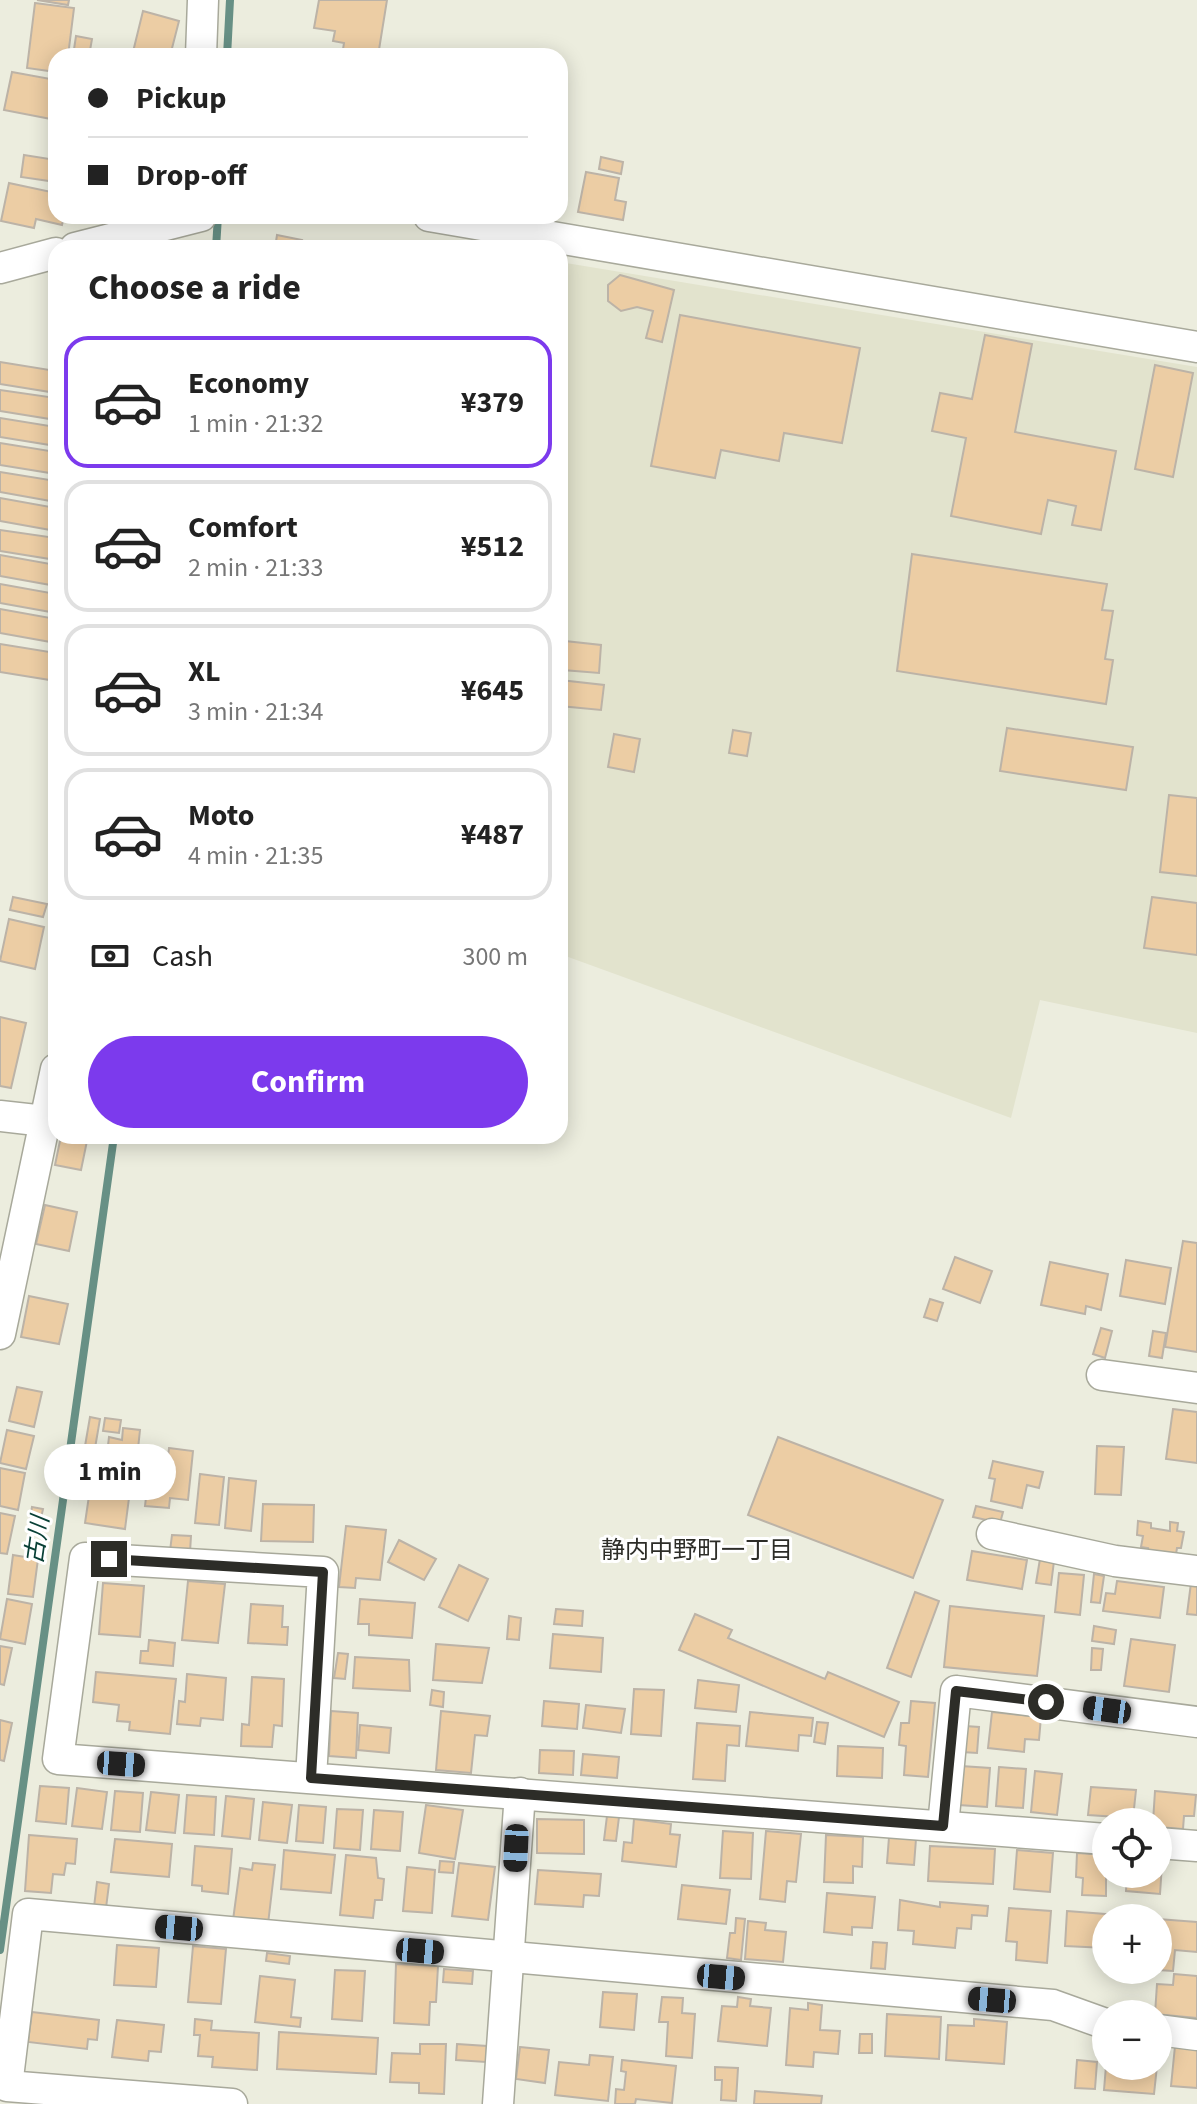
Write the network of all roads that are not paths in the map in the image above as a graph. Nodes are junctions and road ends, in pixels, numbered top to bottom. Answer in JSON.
{"nodes":[{"id":1,"x":203,"y":0,"type":"edge"},
{"id":2,"x":201,"y":48,"type":"edge"},
{"id":3,"x":476,"y":224,"type":"edge"},
{"id":4,"x":192,"y":225,"type":"edge"},
{"id":5,"x":116,"y":240,"type":"edge"},
{"id":6,"x":48,"y":255,"type":"edge"},
{"id":7,"x":0,"y":268,"type":"edge"},
{"id":8,"x":1197,"y":347,"type":"edge"},
{"id":9,"x":48,"y":1107,"type":"edge"},
{"id":10,"x":0,"y":1116,"type":"edge"},
{"id":11,"x":45,"y":1121,"type":"junction"},
{"id":12,"x":0,"y":1334,"type":"edge"},
{"id":13,"x":1102,"y":1375,"type":"dead end"},
{"id":14,"x":1197,"y":1388,"type":"edge"},
{"id":15,"x":992,"y":1534,"type":"dead end"},
{"id":16,"x":1197,"y":1571,"type":"edge"},
{"id":17,"x":1197,"y":1722,"type":"edge"},
{"id":18,"x":311,"y":1778,"type":"junction"},
{"id":19,"x":520,"y":1793,"type":"junction"},
{"id":20,"x":943,"y":1826,"type":"junction"},
{"id":21,"x":1092,"y":1838,"type":"edge"},
{"id":22,"x":1172,"y":1844,"type":"edge"},
{"id":23,"x":1197,"y":1846,"type":"edge"},
{"id":24,"x":510,"y":1959,"type":"junction"},
{"id":25,"x":1092,"y":2019,"type":"edge"},
{"id":26,"x":1172,"y":2032,"type":"edge"},
{"id":27,"x":1197,"y":2035,"type":"edge"},
{"id":28,"x":232,"y":2104,"type":"edge"},
{"id":29,"x":498,"y":2104,"type":"edge"}],
"edges":[{"from":1,"to":2,"type":"street"},
{"from":3,"to":8,"type":"street"},
{"from":4,"to":5,"type":"street"},
{"from":6,"to":7,"type":"street"},
{"from":9,"to":11,"type":"street"},
{"from":10,"to":11,"type":"street"},
{"from":11,"to":12,"type":"street"},
{"from":13,"to":14,"type":"street"},
{"from":15,"to":16,"type":"street"},
{"from":17,"to":20,"type":"street"},
{"from":18,"to":18,"type":"street"},
{"from":18,"to":19,"type":"street"},
{"from":19,"to":20,"type":"street"},
{"from":19,"to":24,"type":"street"},
{"from":20,"to":21,"type":"street"},
{"from":22,"to":23,"type":"street"},
{"from":24,"to":25,"type":"street"},
{"from":24,"to":28,"type":"street"},
{"from":24,"to":29,"type":"street"},
{"from":26,"to":27,"type":"street"}]}
